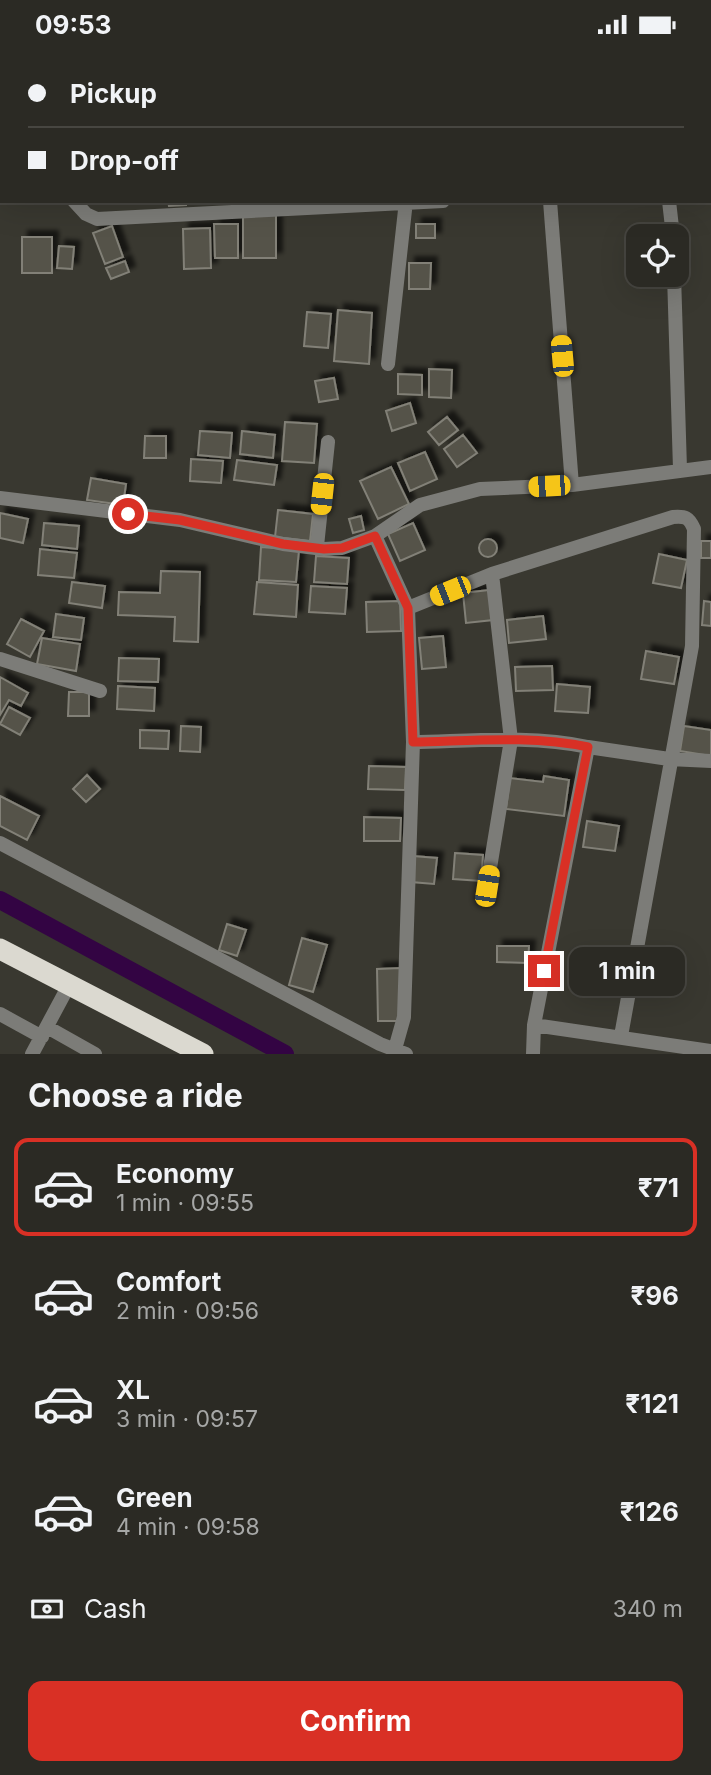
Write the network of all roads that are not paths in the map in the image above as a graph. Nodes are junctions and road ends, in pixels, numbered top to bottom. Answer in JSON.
{"nodes":[{"id":1,"x":76,"y":203,"type":"edge"},
{"id":2,"x":406,"y":203,"type":"edge"},
{"id":3,"x":550,"y":203,"type":"edge"},
{"id":4,"x":670,"y":203,"type":"edge"},
{"id":5,"x":673,"y":224,"type":"edge"},
{"id":6,"x":674,"y":287,"type":"edge"},
{"id":7,"x":388,"y":364,"type":"dead end"},
{"id":8,"x":328,"y":442,"type":"dead end"},
{"id":9,"x":711,"y":467,"type":"edge"},
{"id":10,"x":680,"y":469,"type":"junction"},
{"id":11,"x":572,"y":485,"type":"junction"},
{"id":12,"x":0,"y":498,"type":"edge"},
{"id":13,"x":375,"y":536,"type":"junction"},
{"id":14,"x":317,"y":546,"type":"junction"},
{"id":15,"x":492,"y":574,"type":"junction"},
{"id":16,"x":408,"y":608,"type":"junction"},
{"id":17,"x":0,"y":659,"type":"edge"},
{"id":18,"x":100,"y":691,"type":"dead end"},
{"id":19,"x":511,"y":740,"type":"junction"},
{"id":20,"x":413,"y":742,"type":"junction"},
{"id":21,"x":588,"y":747,"type":"junction"},
{"id":22,"x":669,"y":759,"type":"junction"},
{"id":23,"x":711,"y":761,"type":"edge"},
{"id":24,"x":0,"y":843,"type":"edge"},
{"id":25,"x":487,"y":886,"type":"dead end"},
{"id":26,"x":0,"y":949,"type":"edge"},
{"id":27,"x":65,"y":993,"type":"junction"},
{"id":28,"x":0,"y":1014,"type":"edge"},
{"id":29,"x":534,"y":1025,"type":"junction"},
{"id":30,"x":47,"y":1027,"type":"junction"},
{"id":31,"x":621,"y":1036,"type":"junction"},
{"id":32,"x":379,"y":1048,"type":"edge"},
{"id":33,"x":400,"y":1051,"type":"edge"},
{"id":34,"x":711,"y":1051,"type":"edge"},
{"id":35,"x":32,"y":1054,"type":"edge"},
{"id":36,"x":95,"y":1054,"type":"edge"},
{"id":37,"x":203,"y":1054,"type":"edge"},
{"id":38,"x":533,"y":1054,"type":"edge"}],
"edges":[{"from":1,"to":2,"type":"street"},
{"from":2,"to":7,"type":"street"},
{"from":3,"to":11,"type":"street"},
{"from":4,"to":5,"type":"street"},
{"from":6,"to":10,"type":"street"},
{"from":8,"to":14,"type":"street"},
{"from":9,"to":10,"type":"street"},
{"from":10,"to":11,"type":"street"},
{"from":11,"to":13,"type":"street"},
{"from":12,"to":14,"type":"street"},
{"from":13,"to":14,"type":"street"},
{"from":13,"to":16,"type":"street"},
{"from":15,"to":16,"type":"street"},
{"from":15,"to":19,"type":"street"},
{"from":15,"to":22,"type":"street"},
{"from":16,"to":20,"type":"street"},
{"from":17,"to":18,"type":"street"},
{"from":19,"to":20,"type":"street"},
{"from":19,"to":21,"type":"street"},
{"from":19,"to":25,"type":"street"},
{"from":20,"to":33,"type":"street"},
{"from":21,"to":22,"type":"street"},
{"from":21,"to":29,"type":"street"},
{"from":22,"to":23,"type":"street"},
{"from":22,"to":31,"type":"street"},
{"from":24,"to":32,"type":"street"},
{"from":26,"to":27,"type":"highway"},
{"from":27,"to":30,"type":"street"},
{"from":27,"to":37,"type":"highway"},
{"from":28,"to":30,"type":"street"},
{"from":29,"to":31,"type":"street"},
{"from":29,"to":38,"type":"street"},
{"from":30,"to":35,"type":"street"},
{"from":30,"to":36,"type":"street"},
{"from":31,"to":34,"type":"street"},
{"from":32,"to":33,"type":"street"}]}
